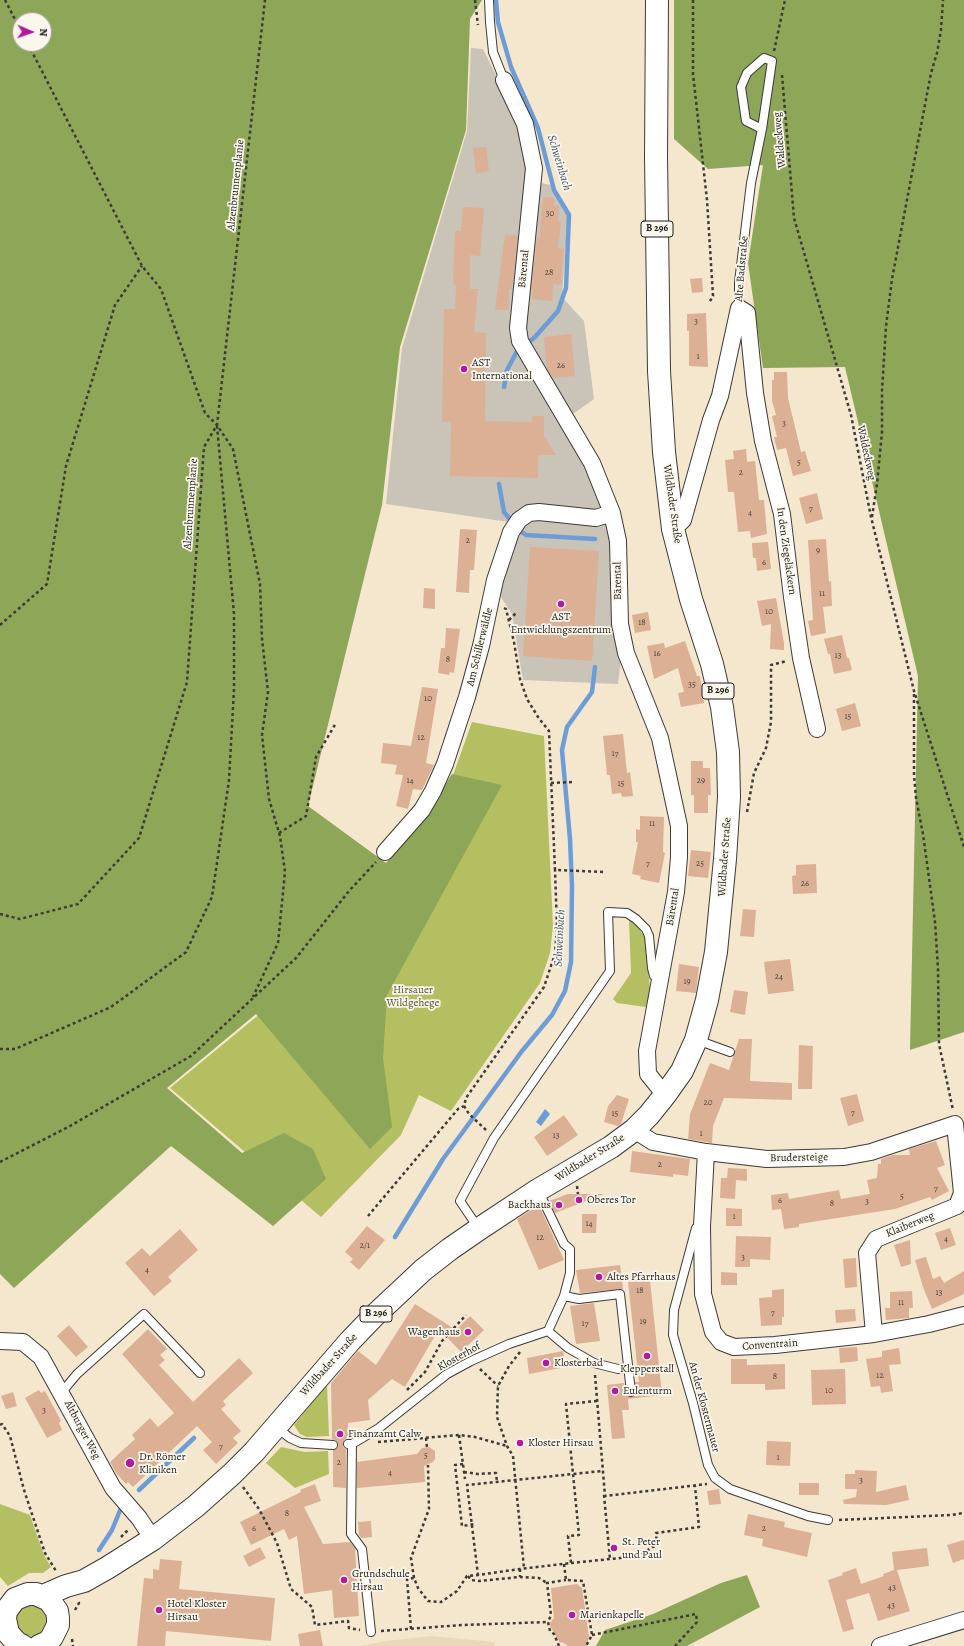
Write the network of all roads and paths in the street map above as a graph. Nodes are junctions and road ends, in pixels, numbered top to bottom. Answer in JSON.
{"nodes":[{"id":1,"x":5,"y":0,"type":"edge"},
{"id":2,"x":264,"y":0,"type":"edge"},
{"id":3,"x":489,"y":0,"type":"edge"},
{"id":4,"x":657,"y":0,"type":"edge"},
{"id":5,"x":693,"y":0,"type":"edge"},
{"id":6,"x":785,"y":0,"type":"edge"},
{"id":7,"x":943,"y":0,"type":"edge"},
{"id":8,"x":12,"y":14,"type":"edge"},
{"id":9,"x":32,"y":52,"type":"edge"},
{"id":10,"x":772,"y":61,"type":"junction"},
{"id":11,"x":504,"y":80,"type":"joint"},
{"id":12,"x":762,"y":129,"type":"junction"},
{"id":13,"x":142,"y":266,"type":"junction"},
{"id":14,"x":709,"y":303,"type":"dead end"},
{"id":15,"x":739,"y":308,"type":"junction"},
{"id":16,"x":217,"y":425,"type":"junction"},
{"id":17,"x":612,"y":513,"type":"junction"},
{"id":18,"x":871,"y":517,"type":"junction"},
{"id":19,"x":673,"y":529,"type":"junction"},
{"id":20,"x":491,"y":602,"type":"junction"},
{"id":21,"x":516,"y":613,"type":"dead end"},
{"id":22,"x":509,"y":621,"type":"junction"},
{"id":23,"x":0,"y":625,"type":"edge"},
{"id":24,"x":801,"y":658,"type":"junction"},
{"id":25,"x":914,"y":691,"type":"junction"},
{"id":26,"x":336,"y":723,"type":"dead end"},
{"id":27,"x":817,"y":729,"type":"dead end"},
{"id":28,"x":574,"y":782,"type":"dead end"},
{"id":29,"x":551,"y":784,"type":"junction"},
{"id":30,"x":747,"y":815,"type":"dead end"},
{"id":31,"x":279,"y":833,"type":"junction"},
{"id":32,"x":964,"y":847,"type":"edge"},
{"id":33,"x":385,"y":852,"type":"joint"},
{"id":34,"x":554,"y":870,"type":"junction"},
{"id":35,"x":606,"y":872,"type":"dead end"},
{"id":36,"x":0,"y":914,"type":"edge"},
{"id":37,"x":660,"y":980,"type":"junction"},
{"id":38,"x":253,"y":997,"type":"junction"},
{"id":39,"x":696,"y":1040,"type":"junction"},
{"id":40,"x":0,"y":1048,"type":"edge"},
{"id":41,"x":730,"y":1052,"type":"dead end"},
{"id":42,"x":665,"y":1095,"type":"junction"},
{"id":43,"x":464,"y":1106,"type":"junction"},
{"id":44,"x":958,"y":1120,"type":"edge"},
{"id":45,"x":478,"y":1123,"type":"dead end"},
{"id":46,"x":634,"y":1130,"type":"junction"},
{"id":47,"x":706,"y":1152,"type":"junction"},
{"id":48,"x":0,"y":1162,"type":"edge"},
{"id":49,"x":538,"y":1190,"type":"junction"},
{"id":50,"x":368,"y":1216,"type":"dead end"},
{"id":51,"x":702,"y":1226,"type":"junction"},
{"id":52,"x":479,"y":1229,"type":"junction"},
{"id":53,"x":564,"y":1296,"type":"junction"},
{"id":54,"x":466,"y":1315,"type":"dead end"},
{"id":55,"x":964,"y":1315,"type":"edge"},
{"id":56,"x":548,"y":1331,"type":"junction"},
{"id":57,"x":874,"y":1334,"type":"junction"},
{"id":58,"x":525,"y":1339,"type":"junction"},
{"id":59,"x":0,"y":1340,"type":"edge"},
{"id":60,"x":629,"y":1368,"type":"junction"},
{"id":61,"x":483,"y":1371,"type":"dead end"},
{"id":62,"x":200,"y":1373,"type":"dead end"},
{"id":63,"x":498,"y":1386,"type":"junction"},
{"id":64,"x":596,"y":1386,"type":"dead end"},
{"id":65,"x":62,"y":1392,"type":"junction"},
{"id":66,"x":405,"y":1392,"type":"dead end"},
{"id":67,"x":632,"y":1392,"type":"dead end"},
{"id":68,"x":597,"y":1401,"type":"junction"},
{"id":69,"x":0,"y":1425,"type":"edge"},
{"id":70,"x":275,"y":1427,"type":"junction"},
{"id":71,"x":459,"y":1435,"type":"junction"},
{"id":72,"x":426,"y":1438,"type":"junction"},
{"id":73,"x":350,"y":1444,"type":"junction"},
{"id":74,"x":333,"y":1445,"type":"dead end"},
{"id":75,"x":507,"y":1446,"type":"junction"},
{"id":76,"x":427,"y":1448,"type":"dead end"},
{"id":77,"x":428,"y":1464,"type":"dead end"},
{"id":78,"x":463,"y":1464,"type":"junction"},
{"id":79,"x":602,"y":1471,"type":"junction"},
{"id":80,"x":464,"y":1472,"type":"junction"},
{"id":81,"x":232,"y":1474,"type":"junction"},
{"id":82,"x":573,"y":1474,"type":"junction"},
{"id":83,"x":715,"y":1478,"type":"junction"},
{"id":84,"x":465,"y":1479,"type":"dead end"},
{"id":85,"x":516,"y":1480,"type":"junction"},
{"id":86,"x":497,"y":1482,"type":"junction"},
{"id":87,"x":694,"y":1486,"type":"junction"},
{"id":88,"x":604,"y":1494,"type":"junction"},
{"id":89,"x":964,"y":1513,"type":"edge"},
{"id":90,"x":138,"y":1518,"type":"junction"},
{"id":91,"x":828,"y":1520,"type":"joint"},
{"id":92,"x":473,"y":1525,"type":"junction"},
{"id":93,"x":153,"y":1539,"type":"junction"},
{"id":94,"x":117,"y":1541,"type":"dead end"},
{"id":95,"x":610,"y":1559,"type":"junction"},
{"id":96,"x":571,"y":1563,"type":"junction"},
{"id":97,"x":564,"y":1564,"type":"junction"},
{"id":98,"x":524,"y":1568,"type":"junction"},
{"id":99,"x":63,"y":1569,"type":"dead end"},
{"id":100,"x":520,"y":1569,"type":"junction"},
{"id":101,"x":56,"y":1571,"type":"junction"},
{"id":102,"x":51,"y":1572,"type":"dead end"},
{"id":103,"x":478,"y":1575,"type":"junction"},
{"id":104,"x":467,"y":1576,"type":"junction"},
{"id":105,"x":520,"y":1577,"type":"junction"},
{"id":106,"x":414,"y":1578,"type":"junction"},
{"id":107,"x":565,"y":1580,"type":"junction"},
{"id":108,"x":84,"y":1581,"type":"junction"},
{"id":109,"x":547,"y":1583,"type":"junction"},
{"id":110,"x":565,"y":1586,"type":"dead end"},
{"id":111,"x":43,"y":1596,"type":"junction"},
{"id":112,"x":964,"y":1620,"type":"edge"},
{"id":113,"x":2,"y":1621,"type":"edge"},
{"id":114,"x":548,"y":1622,"type":"junction"},
{"id":115,"x":411,"y":1629,"type":"junction"},
{"id":116,"x":58,"y":1632,"type":"edge"},
{"id":117,"x":371,"y":1632,"type":"junction"},
{"id":118,"x":592,"y":1635,"type":"junction"},
{"id":119,"x":16,"y":1645,"type":"edge"},
{"id":120,"x":38,"y":1646,"type":"edge"},
{"id":121,"x":559,"y":1646,"type":"edge"},
{"id":122,"x":586,"y":1646,"type":"edge"},
{"id":123,"x":675,"y":1646,"type":"edge"},
{"id":124,"x":880,"y":1646,"type":"edge"}],
"edges":[{"from":1,"to":8,"type":"path"},
{"from":2,"to":16,"type":"path","name":"Alzenbrunnenplanie"},
{"from":3,"to":11,"type":"lane"},
{"from":4,"to":19,"type":"main road","name":"Wildbader Straße","number":"B 296"},
{"from":5,"to":14,"type":"path"},
{"from":6,"to":10,"type":"path"},
{"from":7,"to":18,"type":"path"},
{"from":9,"to":13,"type":"path"},
{"from":10,"to":12,"type":"lane","name":"Alte Badstraße"},
{"from":10,"to":12,"type":"lane"},
{"from":10,"to":18,"type":"path","name":"Waldeckweg"},
{"from":11,"to":17,"type":"street","name":"Bärental"},
{"from":12,"to":15,"type":"lane","name":"Alte Badstraße"},
{"from":13,"to":16,"type":"path"},
{"from":13,"to":23,"type":"path"},
{"from":15,"to":19,"type":"street","name":"Alte Badstraße"},
{"from":15,"to":24,"type":"street","name":"In den Ziegeläckern"},
{"from":16,"to":31,"type":"path"},
{"from":16,"to":36,"type":"path","name":"Alzenbrunnenplanie"},
{"from":16,"to":40,"type":"path"},
{"from":17,"to":20,"type":"street","name":"Am Schillerwäldle"},
{"from":17,"to":37,"type":"street","name":"Bärental"},
{"from":18,"to":25,"type":"path","name":"Waldeckweg"},
{"from":19,"to":39,"type":"main road","name":"Wildbader Straße","number":"B 296"},
{"from":20,"to":22,"type":"path"},
{"from":20,"to":33,"type":"street","name":"Am Schillerwäldle"},
{"from":21,"to":22,"type":"path"},
{"from":22,"to":29,"type":"path"},
{"from":24,"to":27,"type":"street","name":"In den Ziegeläckern"},
{"from":24,"to":30,"type":"path"},
{"from":25,"to":32,"type":"path","name":"Waldeckweg"},
{"from":25,"to":44,"type":"path"},
{"from":26,"to":31,"type":"path"},
{"from":28,"to":29,"type":"path"},
{"from":29,"to":34,"type":"path"},
{"from":31,"to":38,"type":"path"},
{"from":33,"to":38,"type":"path"},
{"from":34,"to":35,"type":"path"},
{"from":34,"to":43,"type":"path"},
{"from":37,"to":42,"type":"street","name":"Bärental"},
{"from":37,"to":52,"type":"lane"},
{"from":38,"to":48,"type":"path"},
{"from":39,"to":41,"type":"lane"},
{"from":39,"to":42,"type":"main road","name":"Wildbader Straße","number":"B 296"},
{"from":42,"to":46,"type":"main road","name":"Wildbader Straße","number":"B 296"},
{"from":43,"to":45,"type":"path"},
{"from":43,"to":50,"type":"path"},
{"from":44,"to":47,"type":"street","name":"Brudersteige"},
{"from":44,"to":57,"type":"street","name":"Klaiberweg"},
{"from":46,"to":47,"type":"street","name":"Brudersteige"},
{"from":46,"to":49,"type":"main road","name":"Wildbader Straße","number":"B 296"},
{"from":47,"to":51,"type":"street","name":"Conventrain"},
{"from":49,"to":52,"type":"main road","name":"Wildbader Straße","number":"B 296"},
{"from":49,"to":53,"type":"lane"},
{"from":51,"to":57,"type":"street","name":"Conventrain"},
{"from":51,"to":83,"type":"lane","name":"An der Klostermauer"},
{"from":52,"to":70,"type":"main road","name":"Wildbader Straße","number":"B 296"},
{"from":53,"to":56,"type":"lane"},
{"from":53,"to":60,"type":"lane"},
{"from":54,"to":66,"type":"path"},
{"from":55,"to":57,"type":"street","name":"Conventrain"},
{"from":56,"to":58,"type":"lane","name":"Klosterhof"},
{"from":56,"to":60,"type":"lane"},
{"from":58,"to":63,"type":"path"},
{"from":58,"to":73,"type":"lane","name":"Klosterhof"},
{"from":59,"to":65,"type":"street","name":"Altburger Weg"},
{"from":60,"to":67,"type":"lane"},
{"from":61,"to":63,"type":"path"},
{"from":62,"to":65,"type":"lane"},
{"from":63,"to":75,"type":"path"},
{"from":64,"to":68,"type":"path"},
{"from":65,"to":90,"type":"street","name":"Altburger Weg"},
{"from":68,"to":79,"type":"path"},
{"from":68,"to":82,"type":"path"},
{"from":69,"to":101,"type":"path"},
{"from":70,"to":74,"type":"lane"},
{"from":70,"to":81,"type":"main road","name":"Wildbader Straße","number":"B 296"},
{"from":71,"to":72,"type":"path"},
{"from":71,"to":75,"type":"path"},
{"from":71,"to":78,"type":"path"},
{"from":72,"to":73,"type":"path"},
{"from":72,"to":76,"type":"path"},
{"from":73,"to":117,"type":"lane"},
{"from":75,"to":85,"type":"path"},
{"from":77,"to":106,"type":"path"},
{"from":78,"to":80,"type":"path"},
{"from":78,"to":92,"type":"path"},
{"from":79,"to":82,"type":"path"},
{"from":79,"to":88,"type":"path"},
{"from":80,"to":84,"type":"path"},
{"from":80,"to":86,"type":"path"},
{"from":81,"to":93,"type":"main road","name":"Wildbader Straße","number":"B 296"},
{"from":81,"to":117,"type":"path"},
{"from":82,"to":85,"type":"path"},
{"from":82,"to":96,"type":"path"},
{"from":83,"to":87,"type":"path"},
{"from":83,"to":91,"type":"lane"},
{"from":85,"to":86,"type":"path"},
{"from":85,"to":98,"type":"path"},
{"from":86,"to":92,"type":"path"},
{"from":87,"to":88,"type":"path"},
{"from":87,"to":95,"type":"path"},
{"from":88,"to":95,"type":"path"},
{"from":89,"to":91,"type":"path"},
{"from":90,"to":93,"type":"street","name":"Altburger Weg"},
{"from":90,"to":94,"type":"path"},
{"from":92,"to":103,"type":"path"},
{"from":93,"to":108,"type":"main road","name":"Wildbader Straße","number":"B 296"},
{"from":95,"to":96,"type":"path"},
{"from":96,"to":97,"type":"path"},
{"from":97,"to":98,"type":"path"},
{"from":97,"to":107,"type":"path"},
{"from":98,"to":100,"type":"path"},
{"from":99,"to":101,"type":"path"},
{"from":100,"to":103,"type":"path"},
{"from":100,"to":105,"type":"path"},
{"from":101,"to":102,"type":"path"},
{"from":103,"to":104,"type":"path"},
{"from":104,"to":105,"type":"path"},
{"from":104,"to":106,"type":"path"},
{"from":105,"to":109,"type":"path"},
{"from":106,"to":115,"type":"path"},
{"from":107,"to":109,"type":"path"},
{"from":107,"to":110,"type":"path"},
{"from":107,"to":118,"type":"path"},
{"from":108,"to":111,"type":"main road","name":"Wildbader Straße","number":"B 296"},
{"from":108,"to":116,"type":"main road","name":"Wildbader Straße","number":"B 296"},
{"from":109,"to":114,"type":"path"},
{"from":111,"to":113,"type":"main road","number":"B 296"},
{"from":111,"to":116,"type":"main road"},
{"from":112,"to":124,"type":"street"},
{"from":113,"to":119,"type":"main road","number":"B 296"},
{"from":114,"to":115,"type":"path"},
{"from":114,"to":121,"type":"path"},
{"from":115,"to":117,"type":"path"},
{"from":116,"to":120,"type":"main road","number":"B 296"},
{"from":118,"to":122,"type":"path"},
{"from":118,"to":123,"type":"path"}]}
